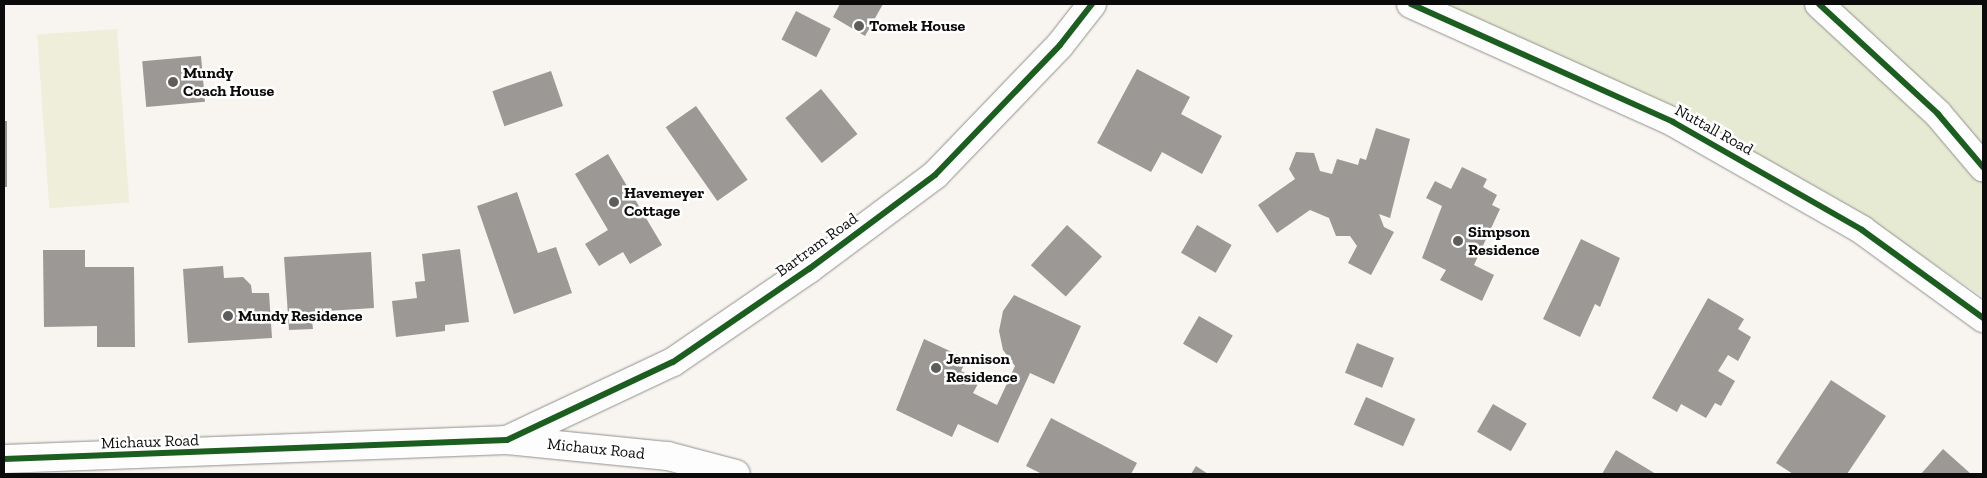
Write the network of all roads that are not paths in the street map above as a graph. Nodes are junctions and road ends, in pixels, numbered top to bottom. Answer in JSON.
{"nodes":[{"id":1,"x":1092,"y":4,"type":"edge"},
{"id":2,"x":1411,"y":4,"type":"edge"},
{"id":3,"x":1819,"y":4,"type":"edge"},
{"id":4,"x":1983,"y":167,"type":"edge"},
{"id":5,"x":1983,"y":318,"type":"edge"},
{"id":6,"x":507,"y":440,"type":"junction"},
{"id":7,"x":4,"y":459,"type":"edge"},
{"id":8,"x":736,"y":474,"type":"edge"}],
"edges":[{"from":1,"to":6,"type":"street","name":"Bartram Road"},
{"from":2,"to":5,"type":"street","name":"Nuttall Road"},
{"from":3,"to":4,"type":"street"},
{"from":6,"to":7,"type":"street","name":"Michaux Road"},
{"from":6,"to":8,"type":"street","name":"Michaux Road"}]}
